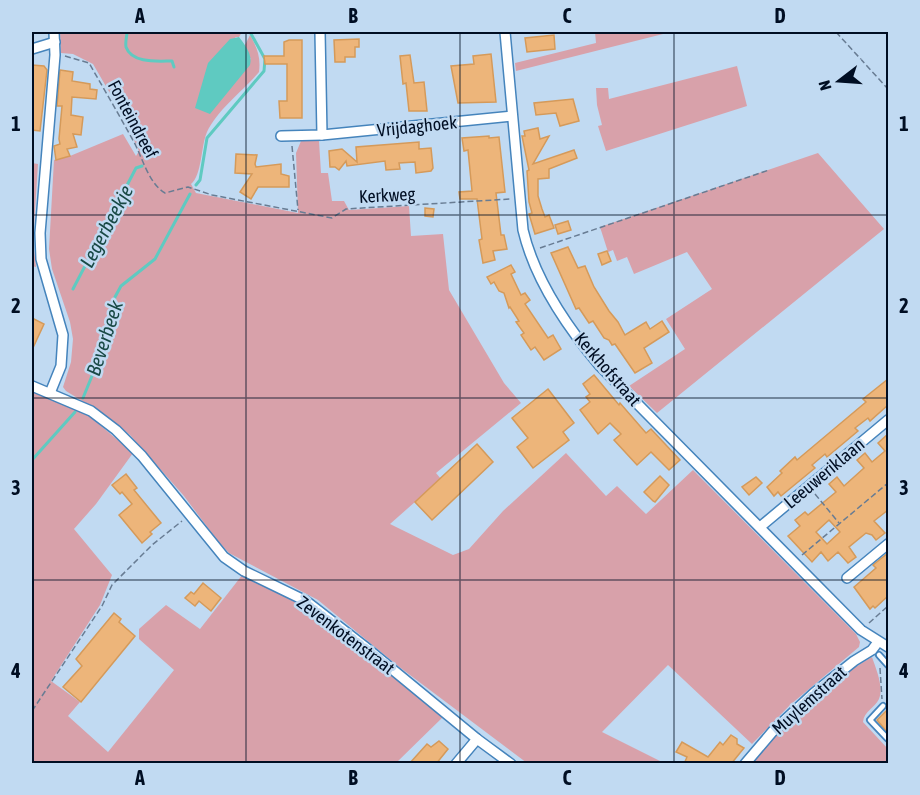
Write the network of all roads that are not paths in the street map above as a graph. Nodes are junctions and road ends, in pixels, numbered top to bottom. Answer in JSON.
{"nodes":[{"id":1,"x":54,"y":32,"type":"edge"},
{"id":2,"x":320,"y":32,"type":"edge"},
{"id":3,"x":504,"y":32,"type":"edge"},
{"id":4,"x":55,"y":42,"type":"junction"},
{"id":5,"x":32,"y":49,"type":"edge"},
{"id":6,"x":512,"y":116,"type":"junction"},
{"id":7,"x":322,"y":135,"type":"junction"},
{"id":8,"x":286,"y":136,"type":"road end"},
{"id":9,"x":32,"y":387,"type":"edge"},
{"id":10,"x":50,"y":393,"type":"junction"},
{"id":11,"x":888,"y":420,"type":"edge"},
{"id":12,"x":760,"y":526,"type":"junction"},
{"id":13,"x":888,"y":544,"type":"edge"},
{"id":14,"x":847,"y":578,"type":"dead end"},
{"id":15,"x":878,"y":642,"type":"junction"},
{"id":16,"x":888,"y":647,"type":"edge"},
{"id":17,"x":879,"y":655,"type":"road end"},
{"id":18,"x":888,"y":665,"type":"edge"},
{"id":19,"x":883,"y":706,"type":"road end"},
{"id":20,"x":477,"y":739,"type":"junction"},
{"id":21,"x":888,"y":740,"type":"edge"},
{"id":22,"x":456,"y":764,"type":"edge"},
{"id":23,"x":511,"y":764,"type":"edge"},
{"id":24,"x":745,"y":764,"type":"edge"}],
"edges":[{"from":1,"to":4,"type":"street"},
{"from":2,"to":7,"type":"street"},
{"from":3,"to":6,"type":"street","name":"Kerkhofstraat"},
{"from":4,"to":5,"type":"street"},
{"from":4,"to":10,"type":"street"},
{"from":6,"to":7,"type":"street","name":"Vrijdaghoek"},
{"from":6,"to":12,"type":"street","name":"Kerkhofstraat"},
{"from":7,"to":8,"type":"street","name":"Vrijdaghoek"},
{"from":9,"to":10,"type":"street","name":"Zevenkotenstraat"},
{"from":10,"to":20,"type":"street","name":"Zevenkotenstraat"},
{"from":11,"to":12,"type":"street","name":"Leeuweriklaan"},
{"from":12,"to":15,"type":"street","name":"Kerkhofstraat"},
{"from":13,"to":14,"type":"street"},
{"from":15,"to":16,"type":"street","name":"Kerkhofstraat"},
{"from":15,"to":24,"type":"street","name":"Muylemstraat"},
{"from":17,"to":18,"type":"lane"},
{"from":19,"to":21,"type":"lane"},
{"from":20,"to":22,"type":"street"},
{"from":20,"to":23,"type":"street","name":"Zevenkotenstraat"}]}
